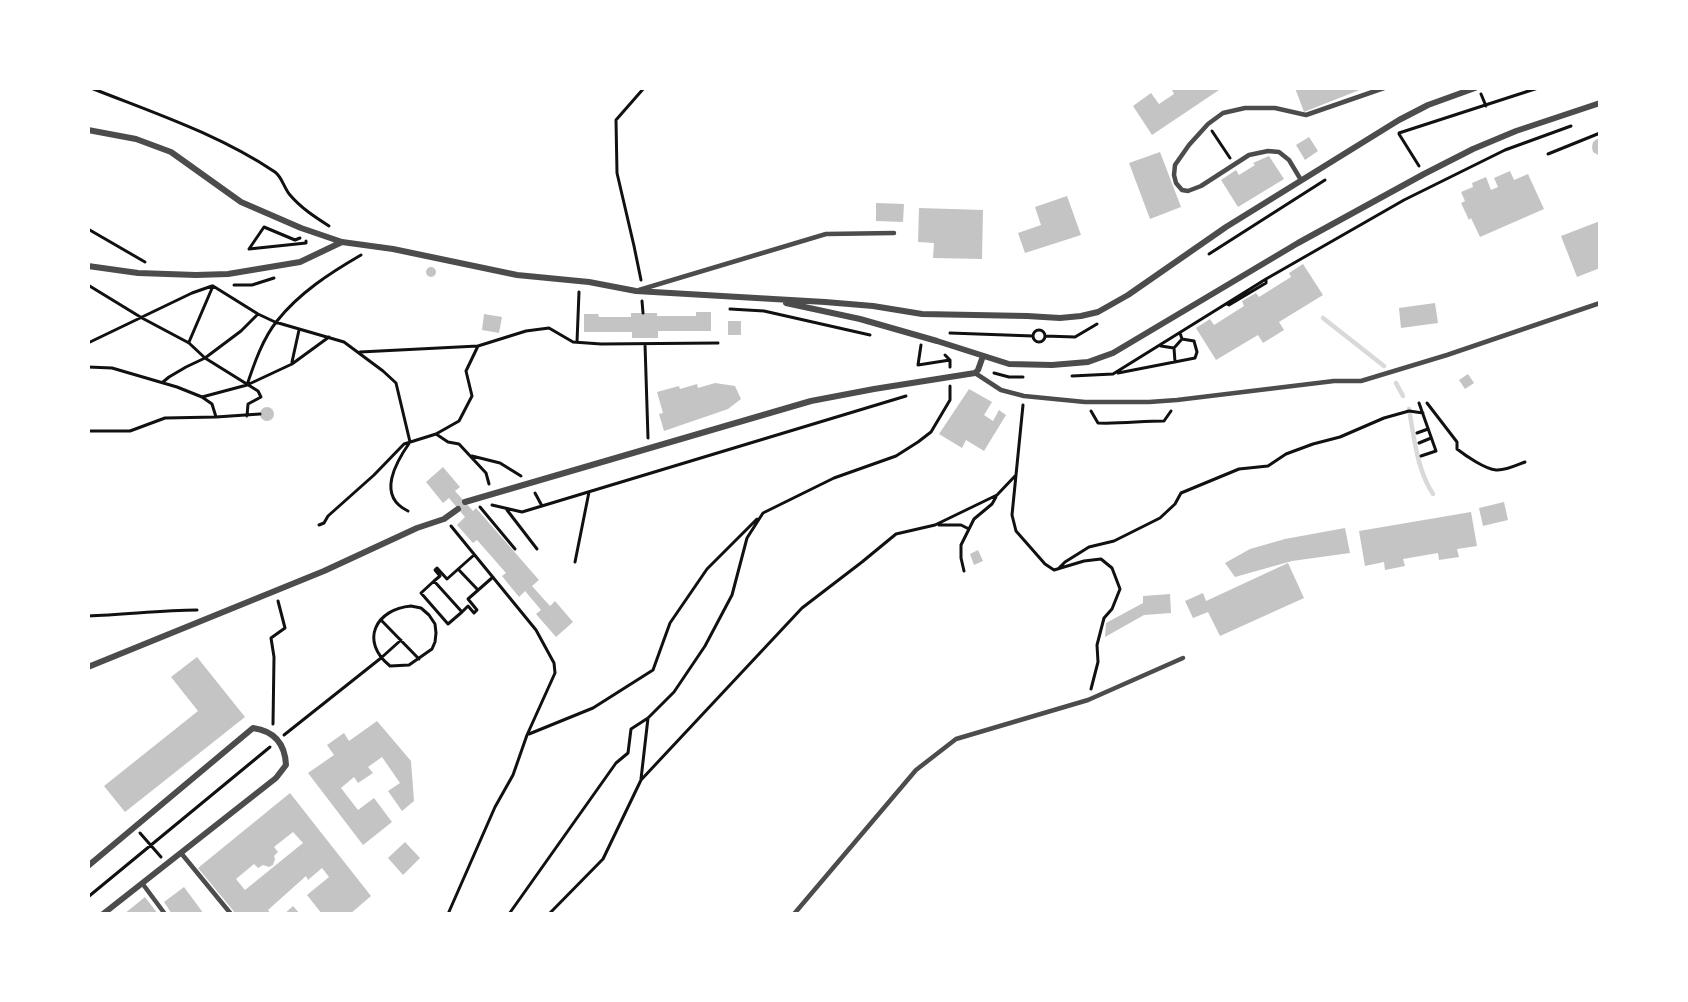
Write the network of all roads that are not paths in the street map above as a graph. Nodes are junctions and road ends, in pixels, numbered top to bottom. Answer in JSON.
{"nodes":[{"id":1,"x":1384,"y":88,"type":"edge"},
{"id":2,"x":1475,"y":88,"type":"edge"},
{"id":3,"x":1599,"y":103,"type":"edge"},
{"id":4,"x":88,"y":130,"type":"edge"},
{"id":5,"x":1301,"y":180,"type":"junction"},
{"id":6,"x":894,"y":232,"type":"dead end"},
{"id":7,"x":342,"y":242,"type":"junction"},
{"id":8,"x":88,"y":266,"type":"edge"},
{"id":9,"x":639,"y":290,"type":"junction"},
{"id":10,"x":767,"y":299,"type":"junction"},
{"id":11,"x":1599,"y":303,"type":"edge"},
{"id":12,"x":982,"y":356,"type":"junction"},
{"id":13,"x":976,"y":371,"type":"junction"},
{"id":14,"x":465,"y":502,"type":"dead end"},
{"id":15,"x":458,"y":509,"type":"dead end"},
{"id":16,"x":1183,"y":658,"type":"dead end"},
{"id":17,"x":88,"y":666,"type":"edge"},
{"id":18,"x":181,"y":853,"type":"junction"},
{"id":19,"x":88,"y":866,"type":"edge"},
{"id":20,"x":142,"y":883,"type":"junction"},
{"id":21,"x":103,"y":914,"type":"edge"},
{"id":22,"x":165,"y":914,"type":"edge"},
{"id":23,"x":231,"y":914,"type":"edge"},
{"id":24,"x":794,"y":914,"type":"edge"}],
"edges":[{"from":1,"to":5,"type":"lane"},
{"from":2,"to":5,"type":"street"},
{"from":3,"to":12,"type":"street"},
{"from":4,"to":7,"type":"street"},
{"from":5,"to":10,"type":"street"},
{"from":6,"to":9,"type":"lane"},
{"from":7,"to":8,"type":"street"},
{"from":7,"to":9,"type":"street"},
{"from":9,"to":10,"type":"street"},
{"from":10,"to":12,"type":"street"},
{"from":11,"to":13,"type":"lane"},
{"from":12,"to":13,"type":"street"},
{"from":13,"to":14,"type":"street"},
{"from":15,"to":17,"type":"street"},
{"from":16,"to":24,"type":"lane"},
{"from":18,"to":19,"type":"street"},
{"from":18,"to":20,"type":"street"},
{"from":18,"to":23,"type":"lane"},
{"from":20,"to":21,"type":"street"},
{"from":20,"to":22,"type":"lane"}]}
